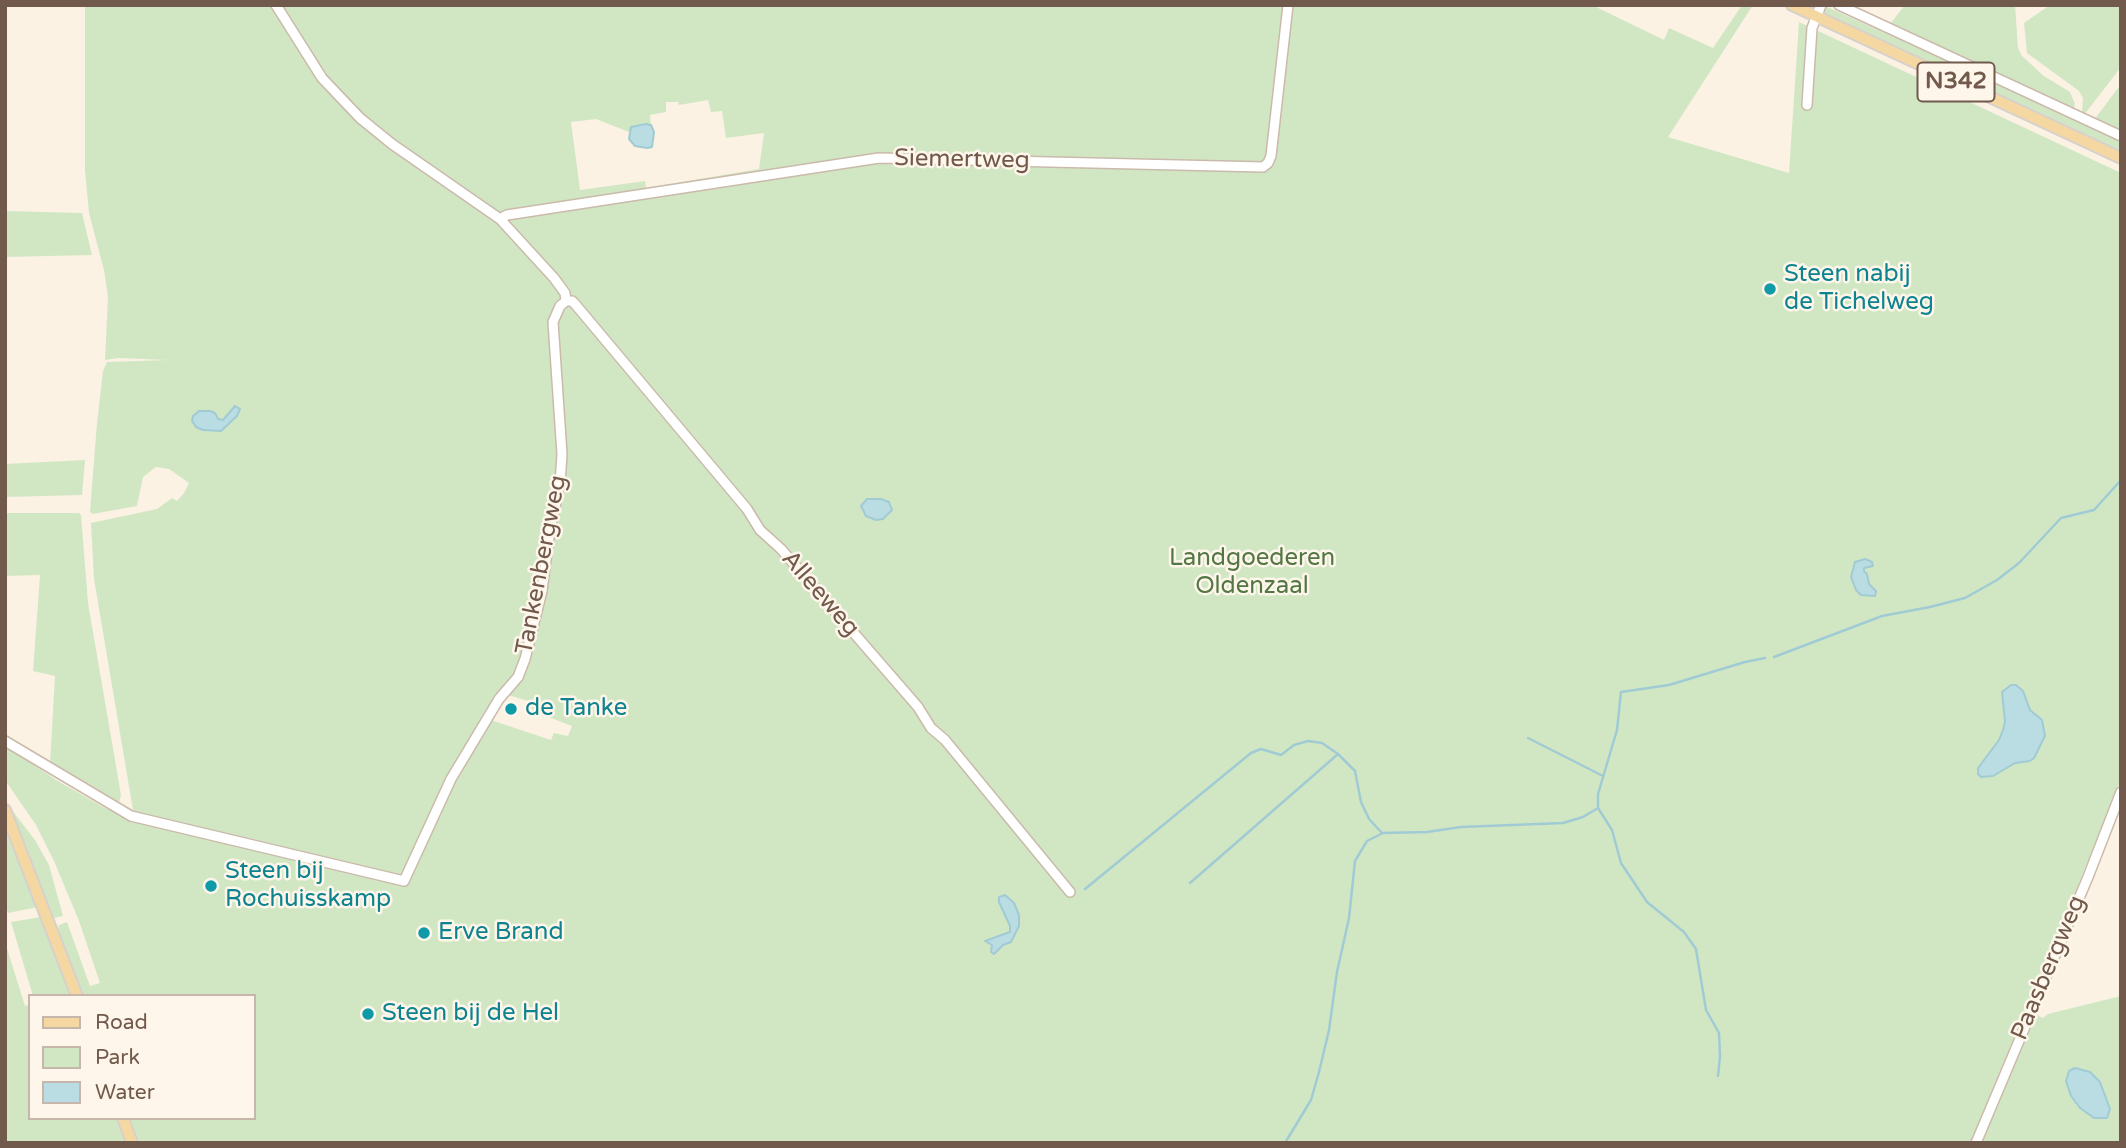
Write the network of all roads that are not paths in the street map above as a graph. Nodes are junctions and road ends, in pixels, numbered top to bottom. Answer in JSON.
{"nodes":[{"id":1,"x":276,"y":5,"type":"edge"},
{"id":2,"x":1288,"y":5,"type":"edge"},
{"id":3,"x":1792,"y":5,"type":"edge"},
{"id":4,"x":1821,"y":5,"type":"edge"},
{"id":5,"x":1839,"y":5,"type":"edge"},
{"id":6,"x":1815,"y":16,"type":"junction"},
{"id":7,"x":1807,"y":105,"type":"dead end"},
{"id":8,"x":2121,"y":136,"type":"edge"},
{"id":9,"x":2121,"y":158,"type":"edge"},
{"id":10,"x":500,"y":219,"type":"junction"},
{"id":11,"x":566,"y":301,"type":"junction"},
{"id":12,"x":5,"y":741,"type":"edge"},
{"id":13,"x":2121,"y":792,"type":"edge"},
{"id":14,"x":5,"y":810,"type":"edge"},
{"id":15,"x":5,"y":821,"type":"edge"},
{"id":16,"x":17,"y":839,"type":"junction"},
{"id":17,"x":1070,"y":892,"type":"dead end"},
{"id":18,"x":76,"y":994,"type":"edge"},
{"id":19,"x":123,"y":1120,"type":"edge"},
{"id":20,"x":132,"y":1143,"type":"edge"},
{"id":21,"x":1976,"y":1143,"type":"edge"}],
"edges":[{"from":1,"to":10,"type":"street"},
{"from":2,"to":10,"type":"street","name":"Siemertweg"},
{"from":3,"to":6,"type":"main road","number":"N342"},
{"from":4,"to":6,"type":"street"},
{"from":5,"to":8,"type":"street"},
{"from":6,"to":7,"type":"street"},
{"from":6,"to":9,"type":"main road","number":"N342"},
{"from":10,"to":11,"type":"street"},
{"from":11,"to":12,"type":"street","name":"Tankenbergweg"},
{"from":11,"to":17,"type":"street","name":"Alleeweg"},
{"from":13,"to":21,"type":"street","name":"Paasbergweg"},
{"from":14,"to":16,"type":"main road"},
{"from":15,"to":16,"type":"main road"},
{"from":16,"to":18,"type":"main road"},
{"from":19,"to":20,"type":"main road"}]}
